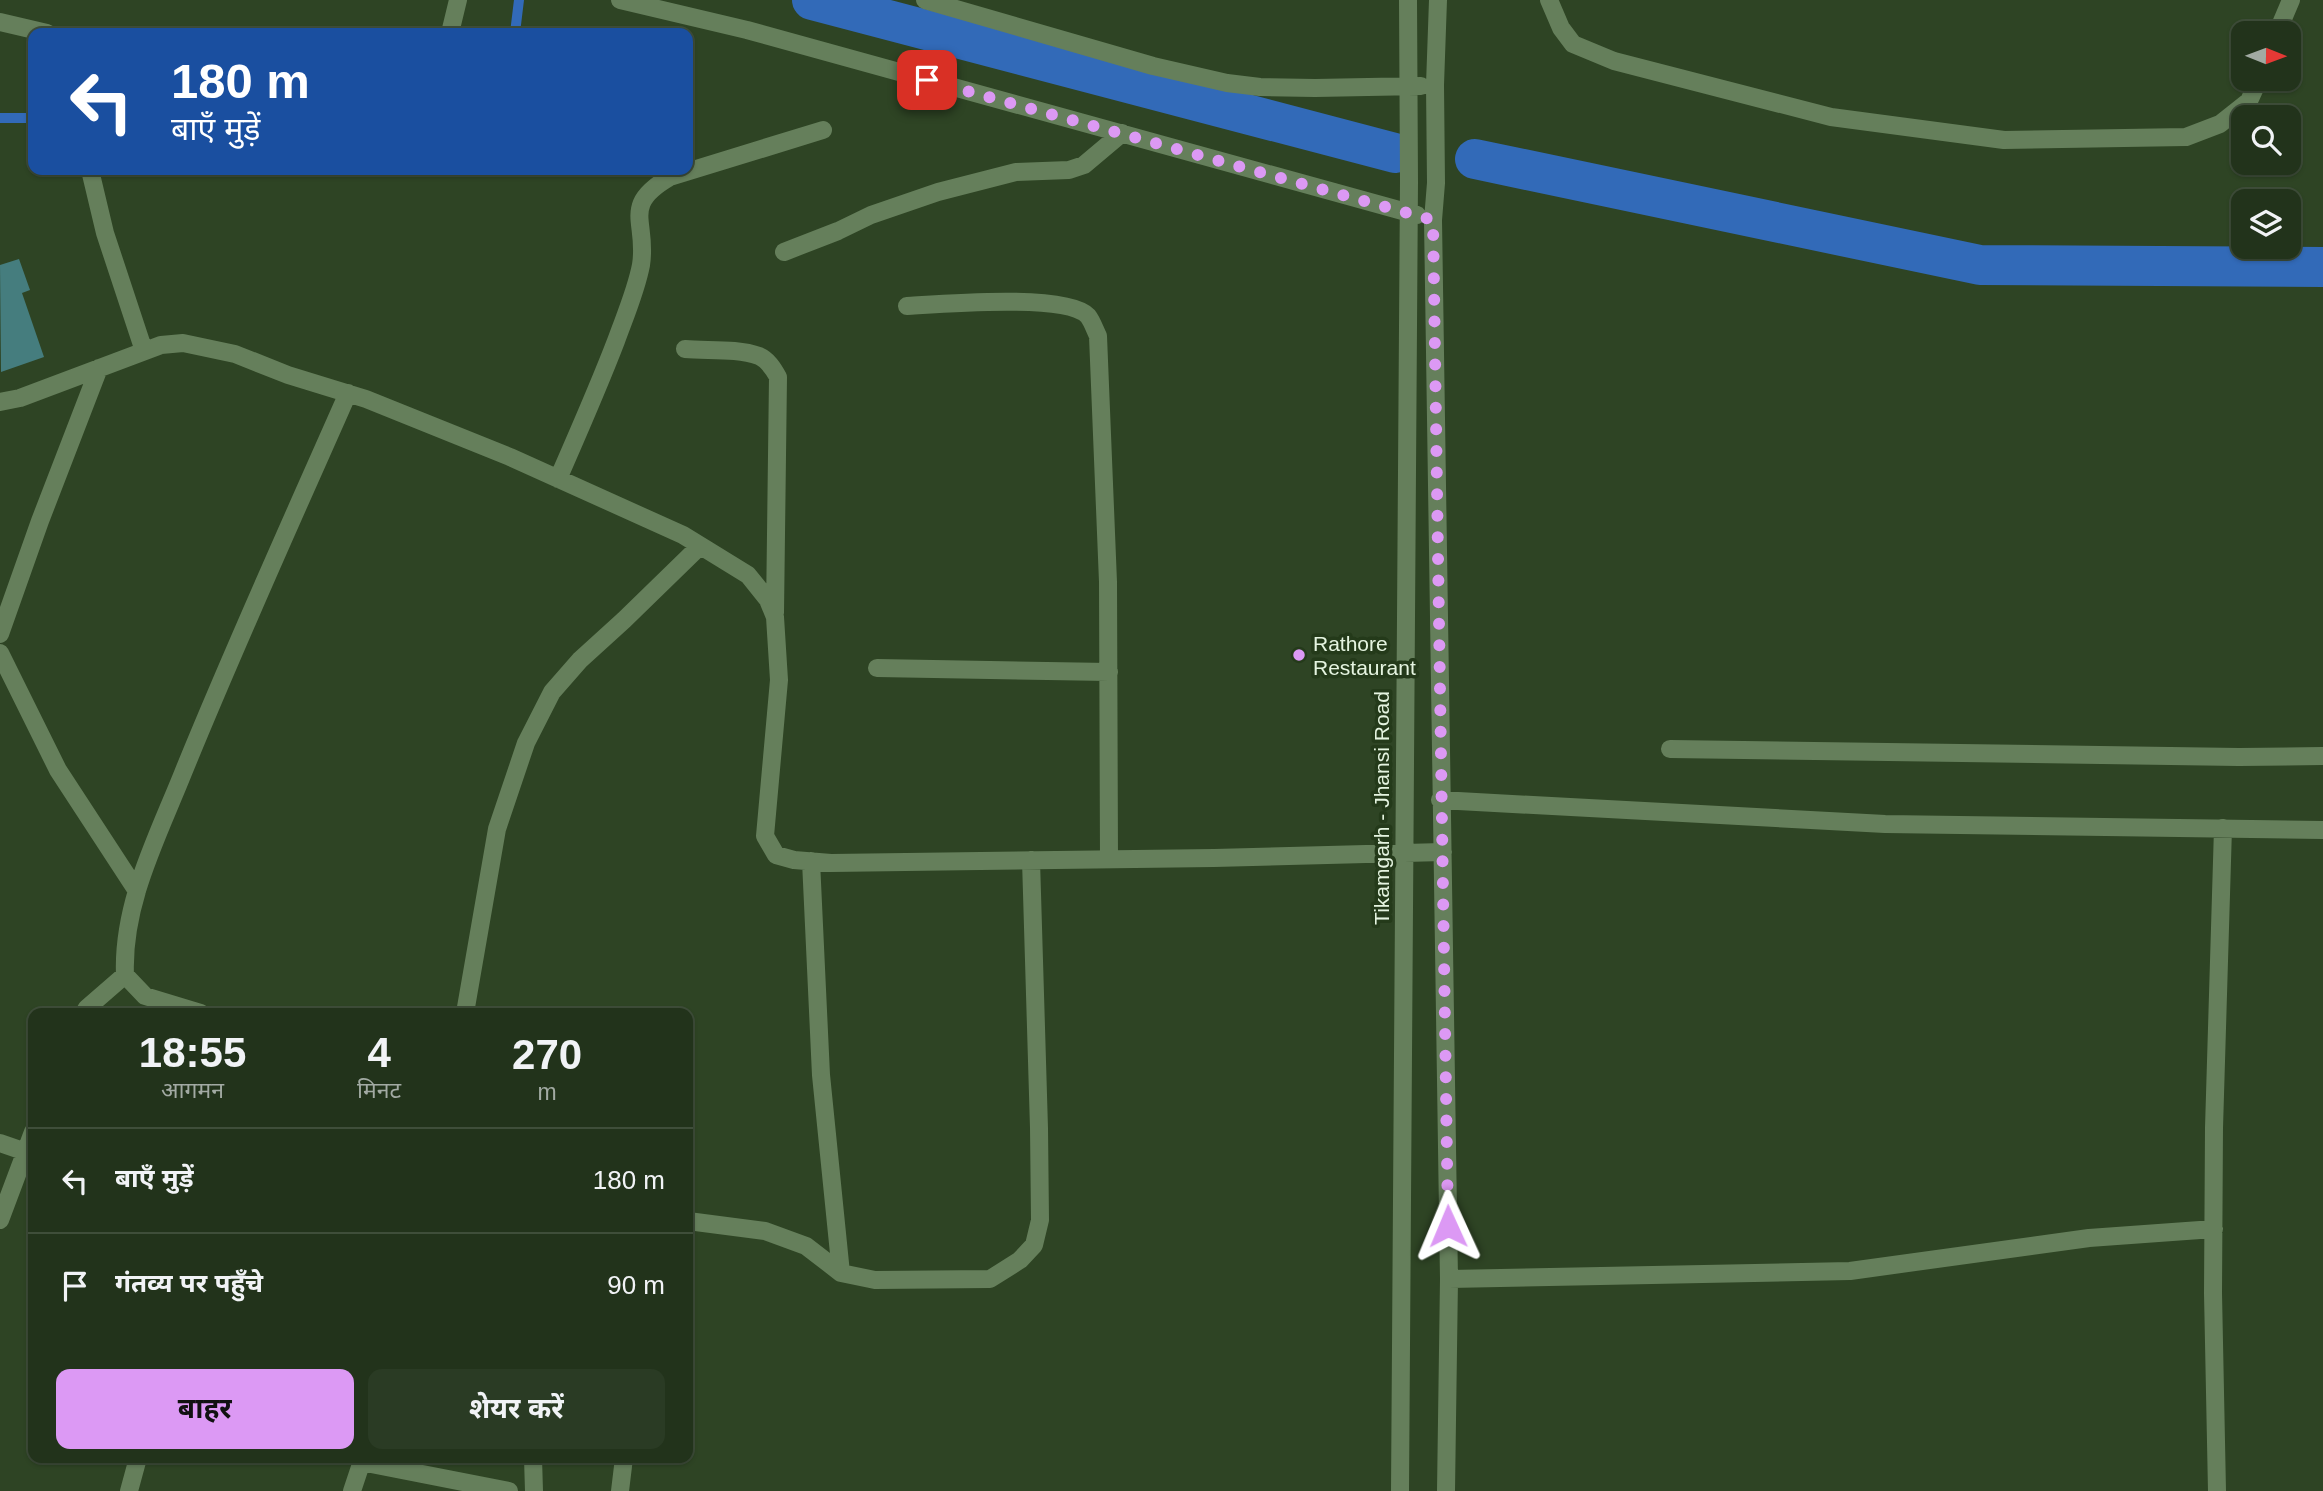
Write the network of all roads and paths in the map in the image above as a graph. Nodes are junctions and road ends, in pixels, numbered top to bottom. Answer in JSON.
{"nodes":[{"id":1,"x":458,"y":0,"type":"edge"},
{"id":2,"x":620,"y":0,"type":"edge"},
{"id":3,"x":925,"y":0,"type":"edge"},
{"id":4,"x":1408,"y":0,"type":"edge"},
{"id":5,"x":1438,"y":0,"type":"edge"},
{"id":6,"x":1549,"y":0,"type":"edge"},
{"id":7,"x":2291,"y":0,"type":"edge"},
{"id":8,"x":2282,"y":21,"type":"edge"},
{"id":9,"x":0,"y":22,"type":"edge"},
{"id":10,"x":451,"y":28,"type":"edge"},
{"id":11,"x":28,"y":29,"type":"edge"},
{"id":12,"x":1435,"y":85,"type":"junction"},
{"id":13,"x":1408,"y":86,"type":"junction"},
{"id":14,"x":2254,"y":91,"type":"edge"},
{"id":15,"x":823,"y":130,"type":"dead end"},
{"id":16,"x":1122,"y":133,"type":"junction"},
{"id":17,"x":693,"y":170,"type":"edge"},
{"id":18,"x":91,"y":175,"type":"edge"},
{"id":19,"x":677,"y":175,"type":"edge"},
{"id":20,"x":1409,"y":213,"type":"junction"},
{"id":21,"x":1433,"y":220,"type":"junction"},
{"id":22,"x":784,"y":252,"type":"dead end"},
{"id":23,"x":907,"y":306,"type":"dead end"},
{"id":24,"x":685,"y":349,"type":"dead end"},
{"id":25,"x":144,"y":351,"type":"junction"},
{"id":26,"x":99,"y":368,"type":"junction"},
{"id":27,"x":348,"y":393,"type":"junction"},
{"id":28,"x":0,"y":402,"type":"edge"},
{"id":29,"x":558,"y":479,"type":"junction"},
{"id":30,"x":700,"y":546,"type":"junction"},
{"id":31,"x":775,"y":617,"type":"junction"},
{"id":32,"x":0,"y":634,"type":"edge"},
{"id":33,"x":0,"y":653,"type":"edge"},
{"id":34,"x":877,"y":668,"type":"dead end"},
{"id":35,"x":1108,"y":672,"type":"junction"},
{"id":36,"x":1670,"y":749,"type":"dead end"},
{"id":37,"x":2323,"y":756,"type":"edge"},
{"id":38,"x":1440,"y":800,"type":"junction"},
{"id":39,"x":2223,"y":828,"type":"junction"},
{"id":40,"x":2323,"y":830,"type":"edge"},
{"id":41,"x":1443,"y":852,"type":"junction"},
{"id":42,"x":1404,"y":853,"type":"junction"},
{"id":43,"x":1109,"y":859,"type":"junction"},
{"id":44,"x":1031,"y":860,"type":"junction"},
{"id":45,"x":811,"y":861,"type":"junction"},
{"id":46,"x":137,"y":891,"type":"junction"},
{"id":47,"x":125,"y":975,"type":"junction"},
{"id":48,"x":87,"y":1008,"type":"edge"},
{"id":49,"x":185,"y":1008,"type":"edge"},
{"id":50,"x":466,"y":1008,"type":"edge"},
{"id":51,"x":0,"y":1143,"type":"edge"},
{"id":52,"x":28,"y":1146,"type":"edge"},
{"id":53,"x":26,"y":1152,"type":"junction"},
{"id":54,"x":0,"y":1220,"type":"edge"},
{"id":55,"x":693,"y":1222,"type":"edge"},
{"id":56,"x":2214,"y":1229,"type":"junction"},
{"id":57,"x":841,"y":1273,"type":"junction"},
{"id":58,"x":1449,"y":1279,"type":"junction"},
{"id":59,"x":137,"y":1463,"type":"edge"},
{"id":60,"x":361,"y":1463,"type":"edge"},
{"id":61,"x":376,"y":1463,"type":"edge"},
{"id":62,"x":533,"y":1463,"type":"edge"},
{"id":63,"x":623,"y":1463,"type":"edge"},
{"id":64,"x":129,"y":1491,"type":"edge"},
{"id":65,"x":352,"y":1491,"type":"edge"},
{"id":66,"x":509,"y":1491,"type":"edge"},
{"id":67,"x":534,"y":1491,"type":"edge"},
{"id":68,"x":620,"y":1491,"type":"edge"},
{"id":69,"x":1401,"y":1491,"type":"edge"},
{"id":70,"x":1446,"y":1491,"type":"edge"},
{"id":71,"x":2217,"y":1491,"type":"edge"}],
"edges":[{"from":1,"to":10,"type":"street"},
{"from":2,"to":16,"type":"street"},
{"from":3,"to":13,"type":"street"},
{"from":4,"to":13,"type":"street","name":"Tikamgarh - Jhansi Road"},
{"from":5,"to":12,"type":"street"},
{"from":6,"to":14,"type":"street"},
{"from":7,"to":8,"type":"street"},
{"from":9,"to":11,"type":"street"},
{"from":12,"to":13,"type":"street"},
{"from":12,"to":21,"type":"street"},
{"from":13,"to":20,"type":"street","name":"Tikamgarh - Jhansi Road"},
{"from":15,"to":17,"type":"street"},
{"from":16,"to":20,"type":"street"},
{"from":16,"to":22,"type":"street"},
{"from":18,"to":25,"type":"street"},
{"from":19,"to":29,"type":"street"},
{"from":20,"to":21,"type":"street"},
{"from":20,"to":42,"type":"street","name":"Tikamgarh - Jhansi Road"},
{"from":21,"to":38,"type":"street"},
{"from":23,"to":35,"type":"street"},
{"from":24,"to":31,"type":"street"},
{"from":25,"to":26,"type":"street"},
{"from":25,"to":27,"type":"street"},
{"from":26,"to":28,"type":"street"},
{"from":26,"to":32,"type":"street"},
{"from":27,"to":29,"type":"street"},
{"from":27,"to":46,"type":"street"},
{"from":29,"to":30,"type":"street"},
{"from":30,"to":31,"type":"street"},
{"from":30,"to":50,"type":"street"},
{"from":31,"to":45,"type":"street"},
{"from":33,"to":46,"type":"street"},
{"from":34,"to":35,"type":"street"},
{"from":35,"to":43,"type":"street"},
{"from":36,"to":37,"type":"street"},
{"from":38,"to":39,"type":"street"},
{"from":38,"to":41,"type":"street"},
{"from":39,"to":40,"type":"street"},
{"from":39,"to":56,"type":"street"},
{"from":41,"to":42,"type":"street"},
{"from":41,"to":58,"type":"street"},
{"from":42,"to":43,"type":"street"},
{"from":42,"to":69,"type":"street","name":"Tikamgarh - Jhansi Road"},
{"from":43,"to":44,"type":"street"},
{"from":44,"to":45,"type":"street"},
{"from":44,"to":57,"type":"street"},
{"from":45,"to":57,"type":"street"},
{"from":46,"to":47,"type":"street"},
{"from":47,"to":48,"type":"street"},
{"from":47,"to":49,"type":"street"},
{"from":51,"to":53,"type":"street"},
{"from":52,"to":53,"type":"street"},
{"from":53,"to":54,"type":"street"},
{"from":55,"to":57,"type":"street"},
{"from":56,"to":58,"type":"street"},
{"from":56,"to":71,"type":"street"},
{"from":58,"to":70,"type":"street"},
{"from":59,"to":64,"type":"street"},
{"from":60,"to":65,"type":"street"},
{"from":61,"to":66,"type":"street"},
{"from":62,"to":67,"type":"street"},
{"from":63,"to":68,"type":"street"}]}
